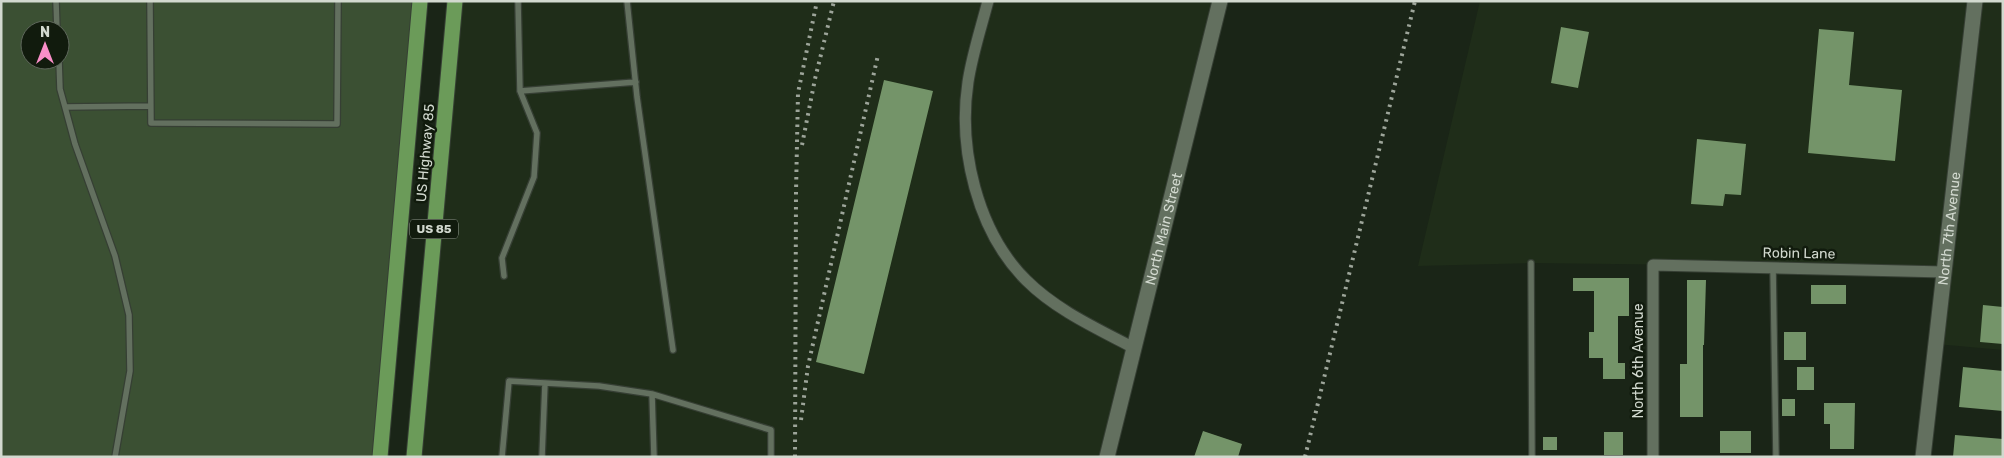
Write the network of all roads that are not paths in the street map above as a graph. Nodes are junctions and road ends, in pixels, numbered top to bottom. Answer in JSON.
{"nodes":[{"id":1,"x":56,"y":1,"type":"edge"},
{"id":2,"x":150,"y":1,"type":"edge"},
{"id":3,"x":338,"y":1,"type":"edge"},
{"id":4,"x":420,"y":1,"type":"edge"},
{"id":5,"x":455,"y":1,"type":"edge"},
{"id":6,"x":518,"y":1,"type":"edge"},
{"id":7,"x":627,"y":1,"type":"edge"},
{"id":8,"x":988,"y":1,"type":"edge"},
{"id":9,"x":1220,"y":1,"type":"edge"},
{"id":10,"x":1975,"y":1,"type":"edge"},
{"id":11,"x":57,"y":20,"type":"edge"},
{"id":12,"x":59,"y":70,"type":"edge"},
{"id":13,"x":636,"y":82,"type":"junction"},
{"id":14,"x":520,"y":91,"type":"junction"},
{"id":15,"x":150,"y":106,"type":"junction"},
{"id":16,"x":65,"y":107,"type":"junction"},
{"id":17,"x":1531,"y":264,"type":"dead end"},
{"id":18,"x":1653,"y":265,"type":"joint"},
{"id":19,"x":1773,"y":267,"type":"junction"},
{"id":20,"x":1944,"y":272,"type":"junction"},
{"id":21,"x":504,"y":276,"type":"dead end"},
{"id":22,"x":1134,"y":348,"type":"junction"},
{"id":23,"x":673,"y":350,"type":"dead end"},
{"id":24,"x":545,"y":383,"type":"junction"},
{"id":25,"x":652,"y":394,"type":"junction"},
{"id":26,"x":116,"y":457,"type":"edge"},
{"id":27,"x":380,"y":457,"type":"edge"},
{"id":28,"x":414,"y":457,"type":"edge"},
{"id":29,"x":502,"y":457,"type":"edge"},
{"id":30,"x":542,"y":457,"type":"edge"},
{"id":31,"x":654,"y":457,"type":"edge"},
{"id":32,"x":771,"y":457,"type":"edge"},
{"id":33,"x":1107,"y":457,"type":"edge"},
{"id":34,"x":1532,"y":457,"type":"edge"},
{"id":35,"x":1653,"y":457,"type":"edge"},
{"id":36,"x":1776,"y":457,"type":"edge"},
{"id":37,"x":1923,"y":457,"type":"edge"}],
"edges":[{"from":1,"to":11,"type":"lane"},
{"from":2,"to":15,"type":"lane"},
{"from":3,"to":15,"type":"lane"},
{"from":4,"to":27,"type":"highway","name":"US Highway 85","number":"US 85"},
{"from":5,"to":28,"type":"highway","name":"US Highway 85","number":"US 85"},
{"from":6,"to":14,"type":"lane"},
{"from":7,"to":13,"type":"lane"},
{"from":8,"to":22,"type":"street"},
{"from":9,"to":22,"type":"street","name":"North Main Street"},
{"from":10,"to":20,"type":"street","name":"North 7th Avenue"},
{"from":12,"to":16,"type":"lane"},
{"from":13,"to":14,"type":"lane"},
{"from":13,"to":23,"type":"lane"},
{"from":14,"to":21,"type":"lane"},
{"from":15,"to":16,"type":"lane"},
{"from":16,"to":26,"type":"lane"},
{"from":17,"to":34,"type":"lane"},
{"from":18,"to":19,"type":"street","name":"Robin Lane"},
{"from":18,"to":35,"type":"street","name":"North 6th Avenue"},
{"from":19,"to":20,"type":"street","name":"Robin Lane"},
{"from":19,"to":36,"type":"lane"},
{"from":20,"to":37,"type":"street","name":"North 7th Avenue"},
{"from":22,"to":33,"type":"street","name":"North Main Street"},
{"from":24,"to":25,"type":"lane"},
{"from":24,"to":29,"type":"lane"},
{"from":24,"to":30,"type":"lane"},
{"from":25,"to":31,"type":"lane"},
{"from":25,"to":32,"type":"lane"}]}
